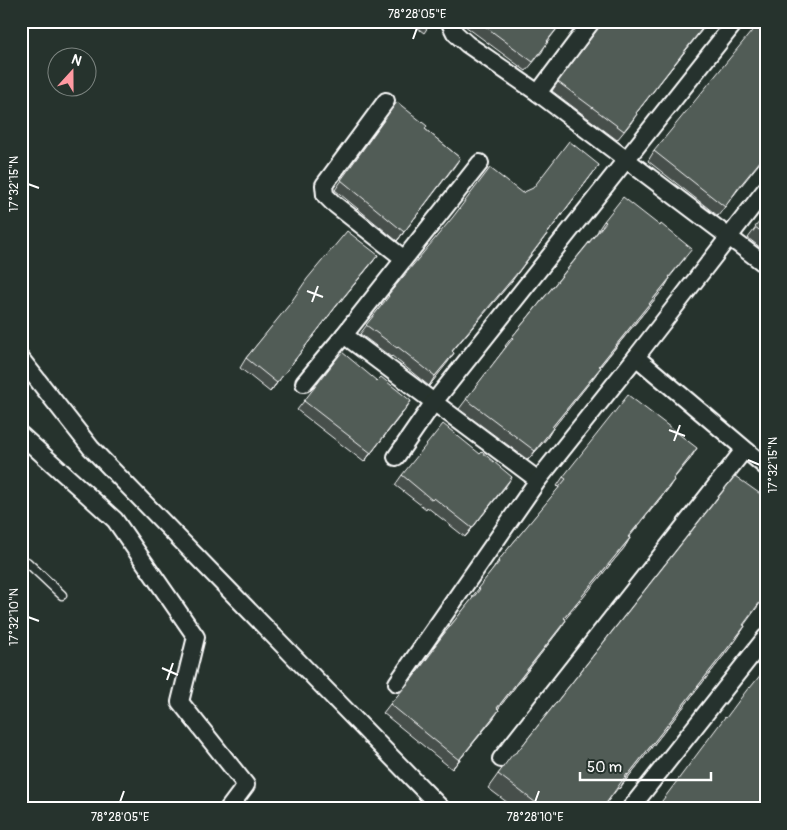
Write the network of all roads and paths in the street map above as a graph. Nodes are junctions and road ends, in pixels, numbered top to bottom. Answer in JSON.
{"nodes":[{"id":1,"x":449,"y":21,"type":"edge"},
{"id":2,"x":592,"y":21,"type":"edge"},
{"id":3,"x":736,"y":21,"type":"edge"},
{"id":4,"x":538,"y":93,"type":"junction"},
{"id":5,"x":386,"y":101,"type":"dead end"},
{"id":6,"x":626,"y":160,"type":"junction"},
{"id":7,"x":480,"y":163,"type":"dead end"},
{"id":8,"x":766,"y":189,"type":"edge"},
{"id":9,"x":728,"y":238,"type":"junction"},
{"id":10,"x":404,"y":258,"type":"junction"},
{"id":11,"x":766,"y":265,"type":"edge"},
{"id":12,"x":344,"y":335,"type":"junction"},
{"id":13,"x":636,"y":357,"type":"junction"},
{"id":14,"x":21,"y":359,"type":"edge"},
{"id":15,"x":304,"y":383,"type":"dead end"},
{"id":16,"x":434,"y":402,"type":"junction"},
{"id":17,"x":21,"y":435,"type":"edge"},
{"id":18,"x":744,"y":450,"type":"junction"},
{"id":19,"x":396,"y":457,"type":"dead end"},
{"id":20,"x":766,"y":467,"type":"edge"},
{"id":21,"x":538,"y":480,"type":"junction"},
{"id":22,"x":21,"y":568,"type":"edge"},
{"id":23,"x":62,"y":595,"type":"dead end"},
{"id":24,"x":766,"y":637,"type":"edge"},
{"id":25,"x":396,"y":683,"type":"dead end"},
{"id":26,"x":501,"y":759,"type":"dead end"},
{"id":27,"x":228,"y":809,"type":"edge"},
{"id":28,"x":442,"y":809,"type":"edge"},
{"id":29,"x":630,"y":809,"type":"edge"}],
"edges":[{"from":1,"to":4,"type":"street"},
{"from":2,"to":4,"type":"street"},
{"from":3,"to":6,"type":"street"},
{"from":4,"to":6,"type":"street"},
{"from":5,"to":10,"type":"street"},
{"from":6,"to":9,"type":"street"},
{"from":6,"to":16,"type":"street"},
{"from":7,"to":10,"type":"street"},
{"from":8,"to":9,"type":"street"},
{"from":9,"to":11,"type":"street"},
{"from":9,"to":13,"type":"street"},
{"from":10,"to":12,"type":"street"},
{"from":12,"to":15,"type":"street"},
{"from":12,"to":16,"type":"street"},
{"from":13,"to":18,"type":"street"},
{"from":13,"to":21,"type":"street"},
{"from":14,"to":28,"type":"street"},
{"from":16,"to":19,"type":"street"},
{"from":16,"to":21,"type":"street"},
{"from":17,"to":27,"type":"street"},
{"from":18,"to":20,"type":"street"},
{"from":18,"to":26,"type":"street"},
{"from":21,"to":25,"type":"street"},
{"from":22,"to":23,"type":"lane"},
{"from":24,"to":29,"type":"street"}]}
